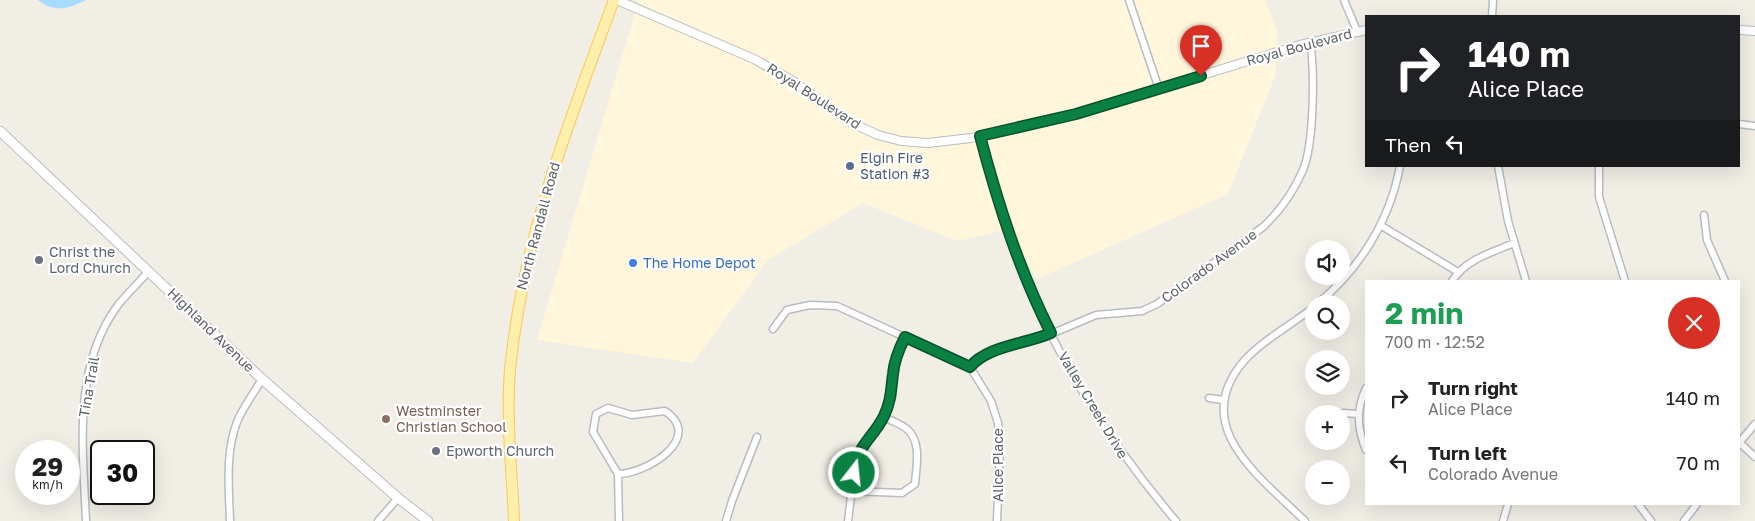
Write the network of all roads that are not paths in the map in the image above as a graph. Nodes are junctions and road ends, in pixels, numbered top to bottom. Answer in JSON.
{"nodes":[{"id":1,"x":615,"y":0,"type":"edge"},
{"id":2,"x":1129,"y":0,"type":"edge"},
{"id":3,"x":1344,"y":0,"type":"edge"},
{"id":4,"x":1493,"y":0,"type":"edge"},
{"id":5,"x":1492,"y":15,"type":"edge"},
{"id":6,"x":1365,"y":30,"type":"edge"},
{"id":7,"x":1740,"y":30,"type":"edge"},
{"id":8,"x":1357,"y":31,"type":"junction"},
{"id":9,"x":1755,"y":31,"type":"edge"},
{"id":10,"x":1310,"y":42,"type":"junction"},
{"id":11,"x":1159,"y":89,"type":"junction"},
{"id":12,"x":1740,"y":124,"type":"edge"},
{"id":13,"x":1755,"y":126,"type":"edge"},
{"id":14,"x":0,"y":131,"type":"edge"},
{"id":15,"x":980,"y":136,"type":"junction"},
{"id":16,"x":1400,"y":167,"type":"edge"},
{"id":17,"x":1498,"y":167,"type":"edge"},
{"id":18,"x":1599,"y":167,"type":"edge"},
{"id":19,"x":1704,"y":215,"type":"dead end"},
{"id":20,"x":1380,"y":225,"type":"junction"},
{"id":21,"x":1514,"y":244,"type":"junction"},
{"id":22,"x":150,"y":271,"type":"junction"},
{"id":23,"x":1458,"y":272,"type":"junction"},
{"id":24,"x":1453,"y":280,"type":"edge"},
{"id":25,"x":1526,"y":280,"type":"edge"},
{"id":26,"x":1625,"y":280,"type":"edge"},
{"id":27,"x":1725,"y":280,"type":"edge"},
{"id":28,"x":1326,"y":295,"type":"edge"},
{"id":29,"x":1305,"y":314,"type":"edge"},
{"id":30,"x":773,"y":328,"type":"dead end"},
{"id":31,"x":1051,"y":333,"type":"junction"},
{"id":32,"x":905,"y":337,"type":"junction"},
{"id":33,"x":970,"y":367,"type":"junction"},
{"id":34,"x":262,"y":379,"type":"junction"},
{"id":35,"x":1365,"y":391,"type":"edge"},
{"id":36,"x":1209,"y":398,"type":"dead end"},
{"id":37,"x":1223,"y":400,"type":"junction"},
{"id":38,"x":1350,"y":413,"type":"edge"},
{"id":39,"x":1358,"y":414,"type":"junction"},
{"id":40,"x":884,"y":417,"type":"junction"},
{"id":41,"x":1755,"y":424,"type":"edge"},
{"id":42,"x":758,"y":437,"type":"dead end"},
{"id":43,"x":1740,"y":442,"type":"edge"},
{"id":44,"x":1740,"y":444,"type":"edge"},
{"id":45,"x":1365,"y":447,"type":"edge"},
{"id":46,"x":1755,"y":457,"type":"edge"},
{"id":47,"x":618,"y":474,"type":"junction"},
{"id":48,"x":851,"y":491,"type":"junction"},
{"id":49,"x":398,"y":498,"type":"junction"},
{"id":50,"x":1508,"y":505,"type":"edge"},
{"id":51,"x":1639,"y":505,"type":"edge"},
{"id":52,"x":1696,"y":505,"type":"edge"},
{"id":53,"x":86,"y":521,"type":"edge"},
{"id":54,"x":230,"y":521,"type":"edge"},
{"id":55,"x":378,"y":521,"type":"edge"},
{"id":56,"x":428,"y":521,"type":"edge"},
{"id":57,"x":514,"y":521,"type":"edge"},
{"id":58,"x":619,"y":521,"type":"edge"},
{"id":59,"x":726,"y":521,"type":"edge"},
{"id":60,"x":848,"y":521,"type":"edge"},
{"id":61,"x":997,"y":521,"type":"edge"},
{"id":62,"x":1176,"y":521,"type":"edge"},
{"id":63,"x":1305,"y":521,"type":"edge"},
{"id":64,"x":1503,"y":521,"type":"edge"},
{"id":65,"x":1651,"y":521,"type":"edge"},
{"id":66,"x":1684,"y":521,"type":"edge"}],
"edges":[{"from":1,"to":15,"type":"street","name":"Royal Boulevard"},
{"from":1,"to":57,"type":"main road","name":"North Randall Road"},
{"from":2,"to":11,"type":"street"},
{"from":3,"to":8,"type":"street"},
{"from":4,"to":5,"type":"street"},
{"from":6,"to":8,"type":"street","name":"Royal Boulevard"},
{"from":7,"to":9,"type":"street"},
{"from":8,"to":10,"type":"street","name":"Royal Boulevard"},
{"from":10,"to":11,"type":"street","name":"Royal Boulevard"},
{"from":10,"to":31,"type":"street","name":"Colorado Avenue"},
{"from":11,"to":15,"type":"street","name":"Royal Boulevard"},
{"from":12,"to":13,"type":"street"},
{"from":14,"to":22,"type":"main road","name":"Highland Avenue"},
{"from":15,"to":31,"type":"street","name":"Valley Creek Drive"},
{"from":16,"to":20,"type":"street"},
{"from":17,"to":21,"type":"street"},
{"from":18,"to":26,"type":"street"},
{"from":19,"to":27,"type":"street"},
{"from":20,"to":23,"type":"street"},
{"from":20,"to":28,"type":"street"},
{"from":21,"to":23,"type":"street"},
{"from":21,"to":25,"type":"street"},
{"from":22,"to":34,"type":"main road","name":"Highland Avenue"},
{"from":22,"to":53,"type":"street","name":"Tina Trail"},
{"from":23,"to":24,"type":"street"},
{"from":29,"to":37,"type":"street"},
{"from":30,"to":32,"type":"street"},
{"from":31,"to":33,"type":"street","name":"Colorado Avenue"},
{"from":31,"to":62,"type":"street","name":"Valley Creek Drive"},
{"from":32,"to":33,"type":"street"},
{"from":32,"to":40,"type":"street"},
{"from":33,"to":61,"type":"street","name":"Alice Place"},
{"from":34,"to":49,"type":"main road","name":"Highland Avenue"},
{"from":34,"to":54,"type":"street"},
{"from":35,"to":39,"type":"street"},
{"from":36,"to":37,"type":"street"},
{"from":37,"to":63,"type":"street"},
{"from":38,"to":39,"type":"street"},
{"from":39,"to":45,"type":"street"},
{"from":40,"to":48,"type":"street"},
{"from":40,"to":48,"type":"street"},
{"from":41,"to":43,"type":"street"},
{"from":42,"to":59,"type":"street"},
{"from":44,"to":46,"type":"street"},
{"from":47,"to":47,"type":"street"},
{"from":47,"to":58,"type":"street"},
{"from":48,"to":60,"type":"street"},
{"from":49,"to":55,"type":"street"},
{"from":49,"to":56,"type":"main road","name":"Highland Avenue"},
{"from":50,"to":64,"type":"street"},
{"from":51,"to":65,"type":"street"},
{"from":52,"to":66,"type":"street"}]}
